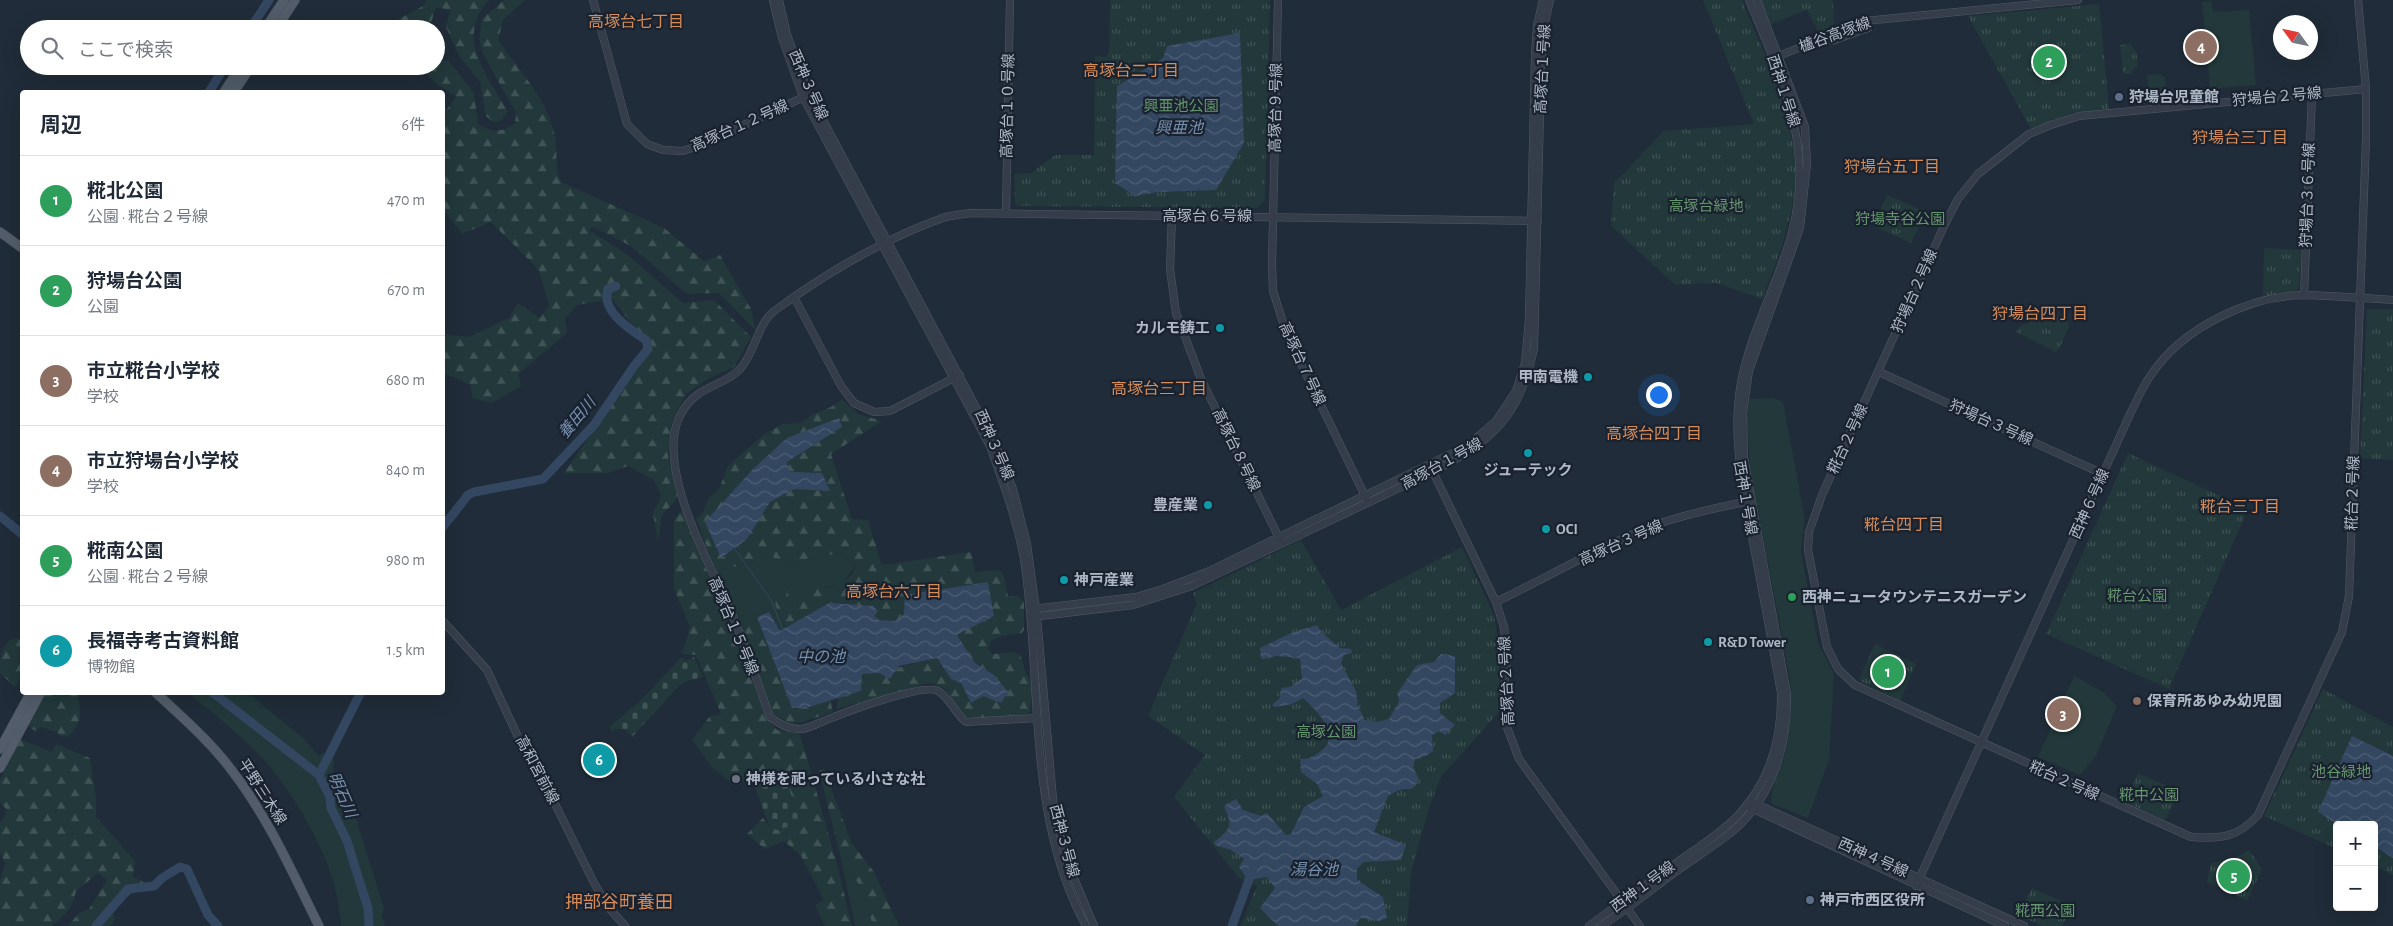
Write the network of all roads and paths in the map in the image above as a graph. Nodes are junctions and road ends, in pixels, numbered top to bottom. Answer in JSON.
{"nodes":[{"id":1,"x":284,"y":0,"type":"edge"},
{"id":2,"x":295,"y":0,"type":"edge"},
{"id":3,"x":593,"y":0,"type":"edge"},
{"id":4,"x":773,"y":0,"type":"edge"},
{"id":5,"x":779,"y":0,"type":"edge"},
{"id":6,"x":1010,"y":0,"type":"edge"},
{"id":7,"x":1278,"y":0,"type":"edge"},
{"id":8,"x":1749,"y":0,"type":"edge"},
{"id":9,"x":1757,"y":0,"type":"edge"},
{"id":10,"x":2078,"y":0,"type":"edge"},
{"id":11,"x":2358,"y":0,"type":"edge"},
{"id":12,"x":1545,"y":1,"type":"edge"},
{"id":13,"x":272,"y":20,"type":"edge"},
{"id":14,"x":282,"y":20,"type":"edge"},
{"id":15,"x":1868,"y":28,"type":"dead end"},
{"id":16,"x":1832,"y":41,"type":"dead end"},
{"id":17,"x":1776,"y":57,"type":"junction"},
{"id":18,"x":235,"y":75,"type":"edge"},
{"id":19,"x":245,"y":75,"type":"edge"},
{"id":20,"x":2366,"y":89,"type":"junction"},
{"id":21,"x":225,"y":90,"type":"edge"},
{"id":22,"x":235,"y":90,"type":"edge"},
{"id":23,"x":2312,"y":94,"type":"junction"},
{"id":24,"x":806,"y":96,"type":"junction"},
{"id":25,"x":1006,"y":213,"type":"junction"},
{"id":26,"x":1172,"y":216,"type":"junction"},
{"id":27,"x":1274,"y":216,"type":"junction"},
{"id":28,"x":1530,"y":221,"type":"junction"},
{"id":29,"x":1538,"y":221,"type":"junction"},
{"id":30,"x":0,"y":232,"type":"edge"},
{"id":31,"x":885,"y":244,"type":"junction"},
{"id":32,"x":20,"y":247,"type":"edge"},
{"id":33,"x":2304,"y":295,"type":"junction"},
{"id":34,"x":794,"y":298,"type":"junction"},
{"id":35,"x":2361,"y":298,"type":"junction"},
{"id":36,"x":2393,"y":300,"type":"edge"},
{"id":37,"x":1878,"y":372,"type":"junction"},
{"id":38,"x":957,"y":377,"type":"junction"},
{"id":39,"x":1431,"y":468,"type":"junction"},
{"id":40,"x":2103,"y":474,"type":"junction"},
{"id":41,"x":1366,"y":499,"type":"junction"},
{"id":42,"x":1749,"y":502,"type":"junction"},
{"id":43,"x":1278,"y":537,"type":"junction"},
{"id":44,"x":1282,"y":544,"type":"junction"},
{"id":45,"x":1496,"y":602,"type":"junction"},
{"id":46,"x":1032,"y":608,"type":"junction"},
{"id":47,"x":1033,"y":617,"type":"junction"},
{"id":48,"x":445,"y":623,"type":"edge"},
{"id":49,"x":29,"y":695,"type":"edge"},
{"id":50,"x":39,"y":695,"type":"edge"},
{"id":51,"x":158,"y":695,"type":"edge"},
{"id":52,"x":1037,"y":718,"type":"junction"},
{"id":53,"x":1981,"y":744,"type":"junction"},
{"id":54,"x":0,"y":749,"type":"edge"},
{"id":55,"x":0,"y":768,"type":"edge"},
{"id":56,"x":1748,"y":803,"type":"junction"},
{"id":57,"x":1755,"y":807,"type":"junction"},
{"id":58,"x":1918,"y":882,"type":"junction"},
{"id":59,"x":1622,"y":902,"type":"junction"},
{"id":60,"x":1627,"y":909,"type":"junction"},
{"id":61,"x":319,"y":926,"type":"edge"},
{"id":62,"x":625,"y":926,"type":"edge"},
{"id":63,"x":1086,"y":926,"type":"edge"},
{"id":64,"x":1094,"y":926,"type":"edge"},
{"id":65,"x":1589,"y":926,"type":"edge"},
{"id":66,"x":1601,"y":926,"type":"edge"},
{"id":67,"x":1640,"y":926,"type":"edge"},
{"id":68,"x":2005,"y":926,"type":"edge"},
{"id":69,"x":2024,"y":926,"type":"edge"}],
"edges":[{"from":1,"to":13,"type":"main road"},
{"from":2,"to":14,"type":"main road"},
{"from":3,"to":24,"type":"street","name":"高塚台１２号線"},
{"from":4,"to":24,"type":"street","name":"西神３号線"},
{"from":5,"to":24,"type":"street","name":"西神３号線"},
{"from":6,"to":25,"type":"street","name":"高塚台１０号線"},
{"from":7,"to":27,"type":"street","name":"高塚台９号線"},
{"from":8,"to":17,"type":"street","name":"西神１号線"},
{"from":9,"to":17,"type":"street","name":"西神１号線"},
{"from":10,"to":17,"type":"street","name":"櫨谷高塚線"},
{"from":11,"to":20,"type":"street","name":"糀台２号線"},
{"from":12,"to":28,"type":"street","name":"高塚台１号線"},
{"from":12,"to":29,"type":"street","name":"高塚台１号線"},
{"from":15,"to":16,"type":"street"},
{"from":17,"to":42,"type":"street","name":"西神１号線"},
{"from":18,"to":21,"type":"main road"},
{"from":19,"to":22,"type":"main road"},
{"from":20,"to":23,"type":"street","name":"狩場台２号線"},
{"from":20,"to":35,"type":"street","name":"糀台２号線"},
{"from":23,"to":33,"type":"street","name":"狩場台３６号線"},
{"from":23,"to":37,"type":"street","name":"狩場台２号線"},
{"from":24,"to":31,"type":"street","name":"西神３号線"},
{"from":25,"to":26,"type":"street","name":"高塚台６号線"},
{"from":25,"to":31,"type":"street","name":"高塚台６号線"},
{"from":26,"to":27,"type":"street","name":"高塚台６号線"},
{"from":26,"to":43,"type":"street","name":"高塚台８号線"},
{"from":27,"to":28,"type":"street","name":"高塚台６号線"},
{"from":27,"to":41,"type":"street","name":"高塚台７号線"},
{"from":28,"to":29,"type":"street","name":"高塚台６号線"},
{"from":28,"to":39,"type":"street","name":"高塚台１号線"},
{"from":29,"to":39,"type":"street","name":"高塚台１号線"},
{"from":30,"to":32,"type":"main road"},
{"from":31,"to":34,"type":"street","name":"高塚台６号線"},
{"from":31,"to":38,"type":"street","name":"西神３号線"},
{"from":33,"to":35,"type":"street","name":"西神６号線"},
{"from":33,"to":40,"type":"street","name":"西神６号線"},
{"from":34,"to":38,"type":"street"},
{"from":34,"to":52,"type":"street","name":"高塚台１５号線"},
{"from":35,"to":36,"type":"street","name":"西神６号線"},
{"from":35,"to":53,"type":"street","name":"糀台２号線"},
{"from":37,"to":40,"type":"street","name":"狩場台３号線"},
{"from":37,"to":53,"type":"street","name":"糀台２号線"},
{"from":38,"to":46,"type":"street","name":"西神３号線"},
{"from":39,"to":41,"type":"street","name":"高塚台１号線"},
{"from":39,"to":45,"type":"street","name":"高塚台２号線"},
{"from":40,"to":53,"type":"street","name":"西神６号線"},
{"from":41,"to":43,"type":"street","name":"高塚台１号線"},
{"from":41,"to":44,"type":"street","name":"高塚台１号線"},
{"from":42,"to":45,"type":"street","name":"高塚台３号線"},
{"from":42,"to":56,"type":"street","name":"西神１号線"},
{"from":42,"to":57,"type":"street","name":"西神１号線"},
{"from":43,"to":44,"type":"street","name":"高塚台８号線"},
{"from":43,"to":46,"type":"street","name":"高塚台１号線"},
{"from":44,"to":47,"type":"street","name":"高塚台１号線"},
{"from":45,"to":59,"type":"street","name":"高塚台２号線"},
{"from":46,"to":47,"type":"street","name":"西神３号線"},
{"from":47,"to":52,"type":"street","name":"西神３号線"},
{"from":47,"to":64,"type":"street","name":"西神３号線"},
{"from":48,"to":62,"type":"street","name":"高和宮前線"},
{"from":49,"to":54,"type":"main road"},
{"from":50,"to":55,"type":"main road"},
{"from":51,"to":61,"type":"main road","name":"平野三木線"},
{"from":52,"to":63,"type":"street","name":"西神３号線"},
{"from":53,"to":58,"type":"street","name":"西神６号線"},
{"from":56,"to":57,"type":"street","name":"西神４号線"},
{"from":56,"to":59,"type":"street","name":"西神１号線"},
{"from":57,"to":58,"type":"street","name":"西神４号線"},
{"from":57,"to":60,"type":"street","name":"西神１号線"},
{"from":58,"to":68,"type":"street","name":"西神４号線"},
{"from":58,"to":69,"type":"street","name":"西神４号線"},
{"from":59,"to":60,"type":"street","name":"高塚台２号線"},
{"from":59,"to":65,"type":"street","name":"西神１号線"},
{"from":60,"to":66,"type":"street","name":"西神１号線"},
{"from":60,"to":67,"type":"street","name":"高塚台２号線"}]}
